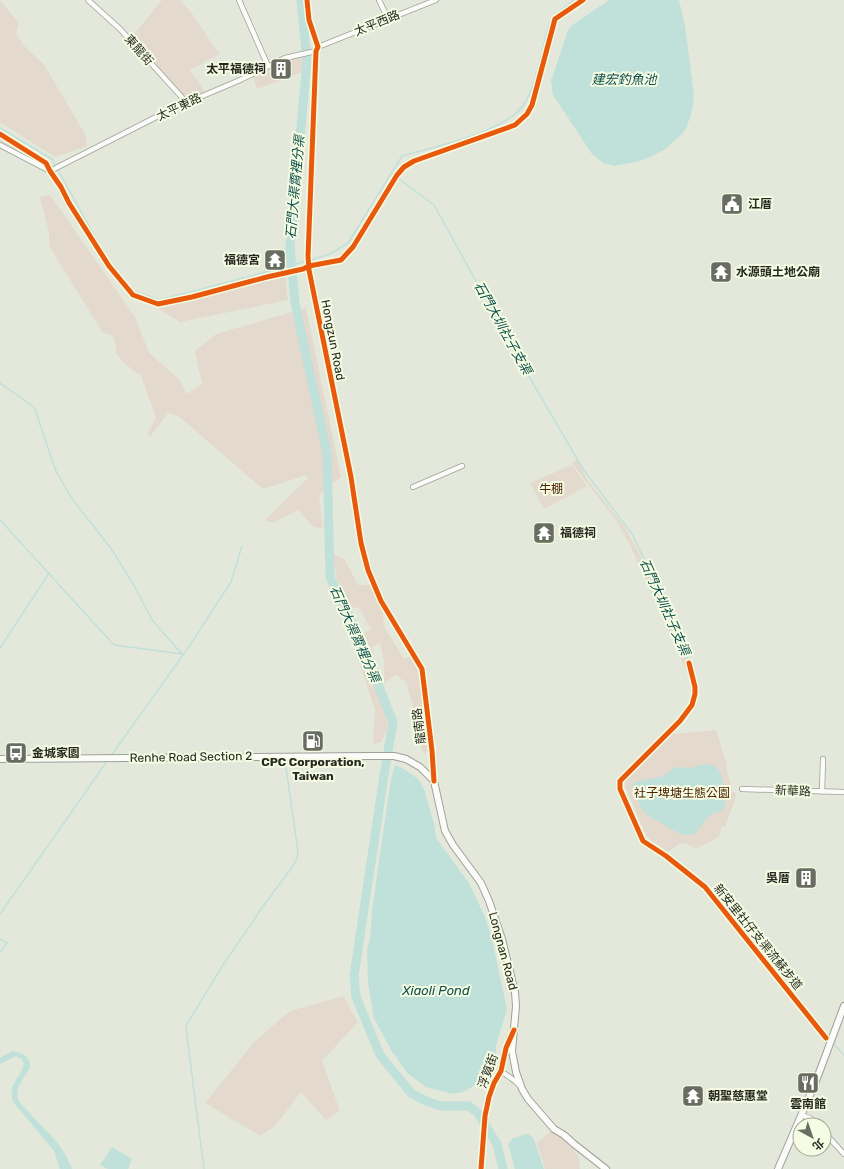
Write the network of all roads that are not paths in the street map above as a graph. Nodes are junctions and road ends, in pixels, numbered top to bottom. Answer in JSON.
{"nodes":[{"id":1,"x":89,"y":0,"type":"edge"},
{"id":2,"x":239,"y":0,"type":"edge"},
{"id":3,"x":307,"y":0,"type":"edge"},
{"id":4,"x":379,"y":0,"type":"edge"},
{"id":5,"x":436,"y":0,"type":"edge"},
{"id":6,"x":583,"y":0,"type":"edge"},
{"id":7,"x":388,"y":19,"type":"junction"},
{"id":8,"x":317,"y":49,"type":"junction"},
{"id":9,"x":268,"y":66,"type":"junction"},
{"id":10,"x":536,"y":92,"type":"dead end"},
{"id":11,"x":187,"y":103,"type":"junction"},
{"id":12,"x":0,"y":145,"type":"edge"},
{"id":13,"x":393,"y":181,"type":"dead end"},
{"id":14,"x":309,"y":264,"type":"junction"},
{"id":15,"x":274,"y":276,"type":"dead end"},
{"id":16,"x":462,"y":466,"type":"dead end"},
{"id":17,"x":413,"y":487,"type":"dead end"},
{"id":18,"x":422,"y":669,"type":"joint"},
{"id":19,"x":0,"y":759,"type":"edge"},
{"id":20,"x":823,"y":759,"type":"dead end"},
{"id":21,"x":434,"y":781,"type":"junction"},
{"id":22,"x":742,"y":789,"type":"dead end"},
{"id":23,"x":822,"y":792,"type":"junction"},
{"id":24,"x":844,"y":792,"type":"edge"},
{"id":25,"x":844,"y":1006,"type":"edge"},
{"id":26,"x":514,"y":1030,"type":"junction"},
{"id":27,"x":501,"y":1071,"type":"junction"},
{"id":28,"x":522,"y":1088,"type":"junction"},
{"id":29,"x":800,"y":1115,"type":"junction"},
{"id":30,"x":807,"y":1117,"type":"edge"},
{"id":31,"x":832,"y":1141,"type":"edge"},
{"id":32,"x":483,"y":1143,"type":"dead end"},
{"id":33,"x":844,"y":1154,"type":"edge"},
{"id":34,"x":606,"y":1169,"type":"edge"},
{"id":35,"x":778,"y":1169,"type":"edge"}],
"edges":[{"from":1,"to":11,"type":"street","name":"東龍街"},
{"from":2,"to":9,"type":"street"},
{"from":3,"to":8,"type":"street","name":"Hongzun Road"},
{"from":4,"to":7,"type":"street"},
{"from":5,"to":7,"type":"street","name":"太平西路"},
{"from":6,"to":10,"type":"street"},
{"from":7,"to":8,"type":"street","name":"太平西路"},
{"from":8,"to":9,"type":"street","name":"太平東路"},
{"from":8,"to":14,"type":"street","name":"Hongzun Road"},
{"from":9,"to":11,"type":"street","name":"太平東路"},
{"from":11,"to":12,"type":"street","name":"太平東路"},
{"from":13,"to":14,"type":"street"},
{"from":14,"to":15,"type":"street"},
{"from":14,"to":18,"type":"street","name":"Hongzun Road"},
{"from":16,"to":17,"type":"street"},
{"from":18,"to":21,"type":"street","name":"龍南路"},
{"from":19,"to":21,"type":"main road","name":"Renhe Road Section 2"},
{"from":20,"to":23,"type":"street"},
{"from":21,"to":26,"type":"main road","name":"Longnan Road"},
{"from":22,"to":23,"type":"street","name":"新華路"},
{"from":23,"to":24,"type":"street","name":"新華路"},
{"from":25,"to":29,"type":"main road"},
{"from":26,"to":27,"type":"street","name":"浮筧街"},
{"from":26,"to":28,"type":"main road","name":"Longnan Road"},
{"from":27,"to":28,"type":"street"},
{"from":27,"to":32,"type":"street","name":"浮筧街"},
{"from":28,"to":34,"type":"main road","name":"Longnan Road"},
{"from":29,"to":30,"type":"street"},
{"from":29,"to":35,"type":"main road"},
{"from":31,"to":33,"type":"street"}]}
